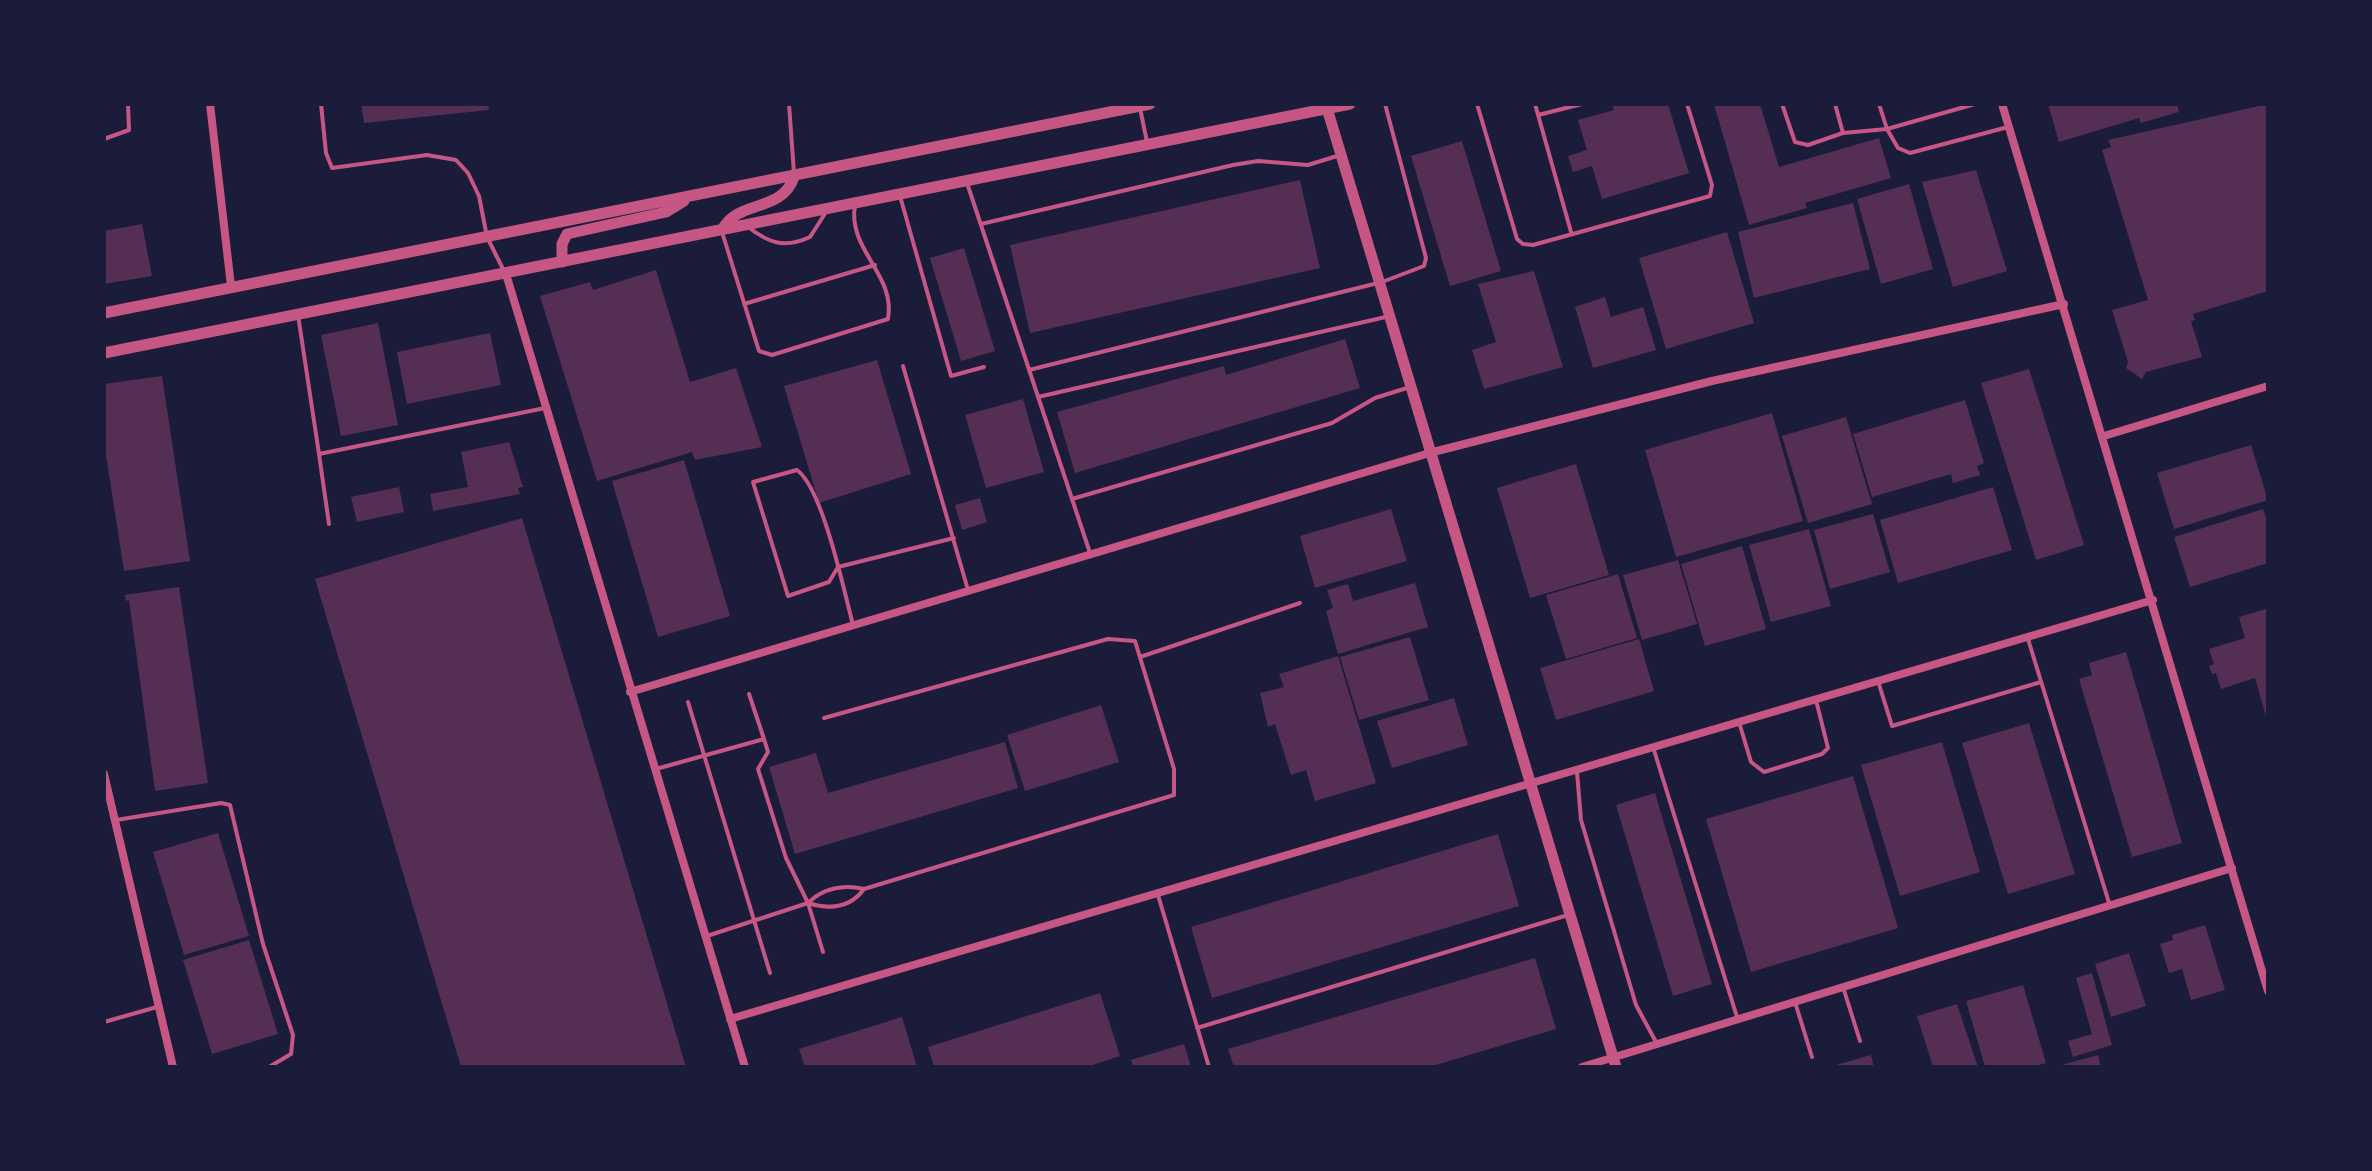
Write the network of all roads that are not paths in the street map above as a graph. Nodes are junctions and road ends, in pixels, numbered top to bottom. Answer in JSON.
{"nodes":[{"id":1,"x":128,"y":104,"type":"edge"},
{"id":2,"x":210,"y":104,"type":"edge"},
{"id":3,"x":321,"y":104,"type":"edge"},
{"id":4,"x":789,"y":104,"type":"edge"},
{"id":5,"x":1350,"y":104,"type":"edge"},
{"id":6,"x":1385,"y":104,"type":"edge"},
{"id":7,"x":1477,"y":104,"type":"edge"},
{"id":8,"x":1535,"y":104,"type":"edge"},
{"id":9,"x":1582,"y":104,"type":"edge"},
{"id":10,"x":1687,"y":104,"type":"edge"},
{"id":11,"x":1782,"y":104,"type":"edge"},
{"id":12,"x":1835,"y":104,"type":"edge"},
{"id":13,"x":1879,"y":104,"type":"edge"},
{"id":14,"x":1975,"y":104,"type":"edge"},
{"id":15,"x":2002,"y":104,"type":"edge"},
{"id":16,"x":1143,"y":105,"type":"edge"},
{"id":17,"x":1326,"y":106,"type":"edge"},
{"id":18,"x":1538,"y":115,"type":"junction"},
{"id":19,"x":2008,"y":127,"type":"junction"},
{"id":20,"x":1887,"y":129,"type":"junction"},
{"id":21,"x":1843,"y":133,"type":"junction"},
{"id":22,"x":104,"y":139,"type":"edge"},
{"id":23,"x":1147,"y":144,"type":"junction"},
{"id":24,"x":1342,"y":155,"type":"junction"},
{"id":25,"x":794,"y":177,"type":"junction"},
{"id":26,"x":966,"y":180,"type":"junction"},
{"id":27,"x":900,"y":194,"type":"junction"},
{"id":28,"x":688,"y":198,"type":"junction"},
{"id":29,"x":855,"y":203,"type":"junction"},
{"id":30,"x":828,"y":208,"type":"junction"},
{"id":31,"x":981,"y":224,"type":"junction"},
{"id":32,"x":746,"y":225,"type":"junction"},
{"id":33,"x":722,"y":230,"type":"junction"},
{"id":34,"x":1571,"y":233,"type":"junction"},
{"id":35,"x":487,"y":237,"type":"junction"},
{"id":36,"x":562,"y":262,"type":"junction"},
{"id":37,"x":875,"y":265,"type":"junction"},
{"id":38,"x":506,"y":274,"type":"junction"},
{"id":39,"x":1382,"y":282,"type":"junction"},
{"id":40,"x":231,"y":286,"type":"junction"},
{"id":41,"x":744,"y":304,"type":"junction"},
{"id":42,"x":2064,"y":304,"type":"junction"},
{"id":43,"x":104,"y":313,"type":"edge"},
{"id":44,"x":297,"y":313,"type":"junction"},
{"id":45,"x":1392,"y":316,"type":"junction"},
{"id":46,"x":104,"y":353,"type":"edge"},
{"id":47,"x":903,"y":366,"type":"dead end"},
{"id":48,"x":984,"y":367,"type":"dead end"},
{"id":49,"x":1029,"y":370,"type":"junction"},
{"id":50,"x":1413,"y":386,"type":"junction"},
{"id":51,"x":2268,"y":386,"type":"edge"},
{"id":52,"x":1038,"y":397,"type":"junction"},
{"id":53,"x":547,"y":408,"type":"junction"},
{"id":54,"x":2104,"y":436,"type":"junction"},
{"id":55,"x":1433,"y":452,"type":"junction"},
{"id":56,"x":319,"y":454,"type":"junction"},
{"id":57,"x":1072,"y":499,"type":"junction"},
{"id":58,"x":329,"y":524,"type":"dead end"},
{"id":59,"x":954,"y":538,"type":"junction"},
{"id":60,"x":1090,"y":553,"type":"junction"},
{"id":61,"x":838,"y":567,"type":"junction"},
{"id":62,"x":968,"y":590,"type":"junction"},
{"id":63,"x":2153,"y":600,"type":"junction"},
{"id":64,"x":1300,"y":603,"type":"dead end"},
{"id":65,"x":853,"y":625,"type":"junction"},
{"id":66,"x":2027,"y":637,"type":"junction"},
{"id":67,"x":1140,"y":657,"type":"junction"},
{"id":68,"x":1878,"y":681,"type":"junction"},
{"id":69,"x":2041,"y":682,"type":"junction"},
{"id":70,"x":630,"y":692,"type":"junction"},
{"id":71,"x":749,"y":694,"type":"dead end"},
{"id":72,"x":1816,"y":699,"type":"junction"},
{"id":73,"x":688,"y":702,"type":"dead end"},
{"id":74,"x":824,"y":718,"type":"dead end"},
{"id":75,"x":1739,"y":722,"type":"junction"},
{"id":76,"x":764,"y":739,"type":"junction"},
{"id":77,"x":1653,"y":747,"type":"junction"},
{"id":78,"x":705,"y":756,"type":"junction"},
{"id":79,"x":654,"y":770,"type":"junction"},
{"id":80,"x":1577,"y":770,"type":"junction"},
{"id":81,"x":104,"y":774,"type":"edge"},
{"id":82,"x":1531,"y":783,"type":"junction"},
{"id":83,"x":113,"y":820,"type":"junction"},
{"id":84,"x":2232,"y":868,"type":"junction"},
{"id":85,"x":864,"y":889,"type":"junction"},
{"id":86,"x":1157,"y":893,"type":"junction"},
{"id":87,"x":808,"y":903,"type":"junction"},
{"id":88,"x":2110,"y":906,"type":"junction"},
{"id":89,"x":1570,"y":914,"type":"junction"},
{"id":90,"x":755,"y":921,"type":"junction"},
{"id":91,"x":705,"y":937,"type":"junction"},
{"id":92,"x":823,"y":952,"type":"dead end"},
{"id":93,"x":770,"y":973,"type":"dead end"},
{"id":94,"x":1843,"y":987,"type":"junction"},
{"id":95,"x":2268,"y":991,"type":"edge"},
{"id":96,"x":1795,"y":1002,"type":"junction"},
{"id":97,"x":157,"y":1007,"type":"junction"},
{"id":98,"x":730,"y":1019,"type":"junction"},
{"id":99,"x":1738,"y":1019,"type":"junction"},
{"id":100,"x":104,"y":1022,"type":"edge"},
{"id":101,"x":1197,"y":1028,"type":"junction"},
{"id":102,"x":1860,"y":1041,"type":"dead end"},
{"id":103,"x":1657,"y":1044,"type":"junction"},
{"id":104,"x":1812,"y":1057,"type":"dead end"},
{"id":105,"x":1614,"y":1062,"type":"edge"},
{"id":106,"x":173,"y":1067,"type":"edge"},
{"id":107,"x":269,"y":1067,"type":"edge"},
{"id":108,"x":745,"y":1067,"type":"edge"},
{"id":109,"x":1209,"y":1067,"type":"edge"},
{"id":110,"x":1582,"y":1067,"type":"edge"}],
"edges":[{"from":1,"to":22,"type":"lane"},
{"from":2,"to":40,"type":"street"},
{"from":3,"to":35,"type":"lane"},
{"from":4,"to":25,"type":"lane"},
{"from":5,"to":17,"type":"street"},
{"from":6,"to":39,"type":"lane"},
{"from":7,"to":34,"type":"lane"},
{"from":8,"to":18,"type":"lane"},
{"from":9,"to":18,"type":"lane"},
{"from":10,"to":34,"type":"lane"},
{"from":11,"to":21,"type":"lane"},
{"from":12,"to":21,"type":"lane"},
{"from":13,"to":20,"type":"lane"},
{"from":14,"to":20,"type":"lane"},
{"from":15,"to":19,"type":"street"},
{"from":16,"to":23,"type":"lane"},
{"from":16,"to":25,"type":"street"},
{"from":17,"to":23,"type":"street"},
{"from":17,"to":24,"type":"street"},
{"from":18,"to":34,"type":"lane"},
{"from":19,"to":20,"type":"lane"},
{"from":19,"to":42,"type":"street"},
{"from":20,"to":21,"type":"lane"},
{"from":23,"to":26,"type":"street"},
{"from":24,"to":31,"type":"lane"},
{"from":24,"to":39,"type":"street"},
{"from":25,"to":28,"type":"street"},
{"from":25,"to":33,"type":"street"},
{"from":26,"to":27,"type":"street"},
{"from":26,"to":31,"type":"lane"},
{"from":27,"to":29,"type":"street"},
{"from":27,"to":48,"type":"lane"},
{"from":28,"to":35,"type":"street"},
{"from":28,"to":36,"type":"street"},
{"from":29,"to":30,"type":"street"},
{"from":29,"to":37,"type":"lane"},
{"from":30,"to":32,"type":"street"},
{"from":30,"to":32,"type":"lane"},
{"from":31,"to":49,"type":"lane"},
{"from":32,"to":33,"type":"street"},
{"from":33,"to":36,"type":"street"},
{"from":33,"to":41,"type":"lane"},
{"from":35,"to":38,"type":"lane"},
{"from":35,"to":40,"type":"street"},
{"from":36,"to":38,"type":"street"},
{"from":37,"to":41,"type":"lane"},
{"from":37,"to":41,"type":"lane"},
{"from":38,"to":44,"type":"street"},
{"from":38,"to":53,"type":"street"},
{"from":39,"to":45,"type":"street"},
{"from":39,"to":49,"type":"lane"},
{"from":40,"to":43,"type":"street"},
{"from":42,"to":54,"type":"street"},
{"from":42,"to":55,"type":"street"},
{"from":44,"to":46,"type":"street"},
{"from":44,"to":56,"type":"lane"},
{"from":45,"to":50,"type":"street"},
{"from":45,"to":52,"type":"lane"},
{"from":47,"to":59,"type":"lane"},
{"from":49,"to":52,"type":"lane"},
{"from":50,"to":55,"type":"street"},
{"from":50,"to":57,"type":"lane"},
{"from":51,"to":54,"type":"street"},
{"from":52,"to":57,"type":"lane"},
{"from":53,"to":56,"type":"lane"},
{"from":53,"to":70,"type":"street"},
{"from":54,"to":63,"type":"street"},
{"from":55,"to":60,"type":"street"},
{"from":55,"to":82,"type":"street"},
{"from":56,"to":58,"type":"lane"},
{"from":57,"to":60,"type":"lane"},
{"from":59,"to":61,"type":"lane"},
{"from":59,"to":62,"type":"lane"},
{"from":60,"to":62,"type":"street"},
{"from":61,"to":61,"type":"lane"},
{"from":61,"to":65,"type":"lane"},
{"from":62,"to":65,"type":"street"},
{"from":63,"to":66,"type":"street"},
{"from":63,"to":84,"type":"street"},
{"from":64,"to":67,"type":"lane"},
{"from":65,"to":70,"type":"street"},
{"from":66,"to":68,"type":"street"},
{"from":66,"to":69,"type":"lane"},
{"from":67,"to":74,"type":"lane"},
{"from":67,"to":85,"type":"lane"},
{"from":68,"to":69,"type":"lane"},
{"from":68,"to":72,"type":"street"},
{"from":69,"to":88,"type":"lane"},
{"from":70,"to":79,"type":"street"},
{"from":71,"to":76,"type":"lane"},
{"from":72,"to":75,"type":"street"},
{"from":72,"to":75,"type":"lane"},
{"from":73,"to":78,"type":"lane"},
{"from":75,"to":77,"type":"street"},
{"from":76,"to":78,"type":"lane"},
{"from":76,"to":87,"type":"lane"},
{"from":77,"to":80,"type":"street"},
{"from":77,"to":99,"type":"lane"},
{"from":78,"to":79,"type":"lane"},
{"from":78,"to":90,"type":"lane"},
{"from":79,"to":91,"type":"street"},
{"from":80,"to":82,"type":"street"},
{"from":80,"to":103,"type":"lane"},
{"from":81,"to":83,"type":"street"},
{"from":82,"to":86,"type":"street"},
{"from":82,"to":89,"type":"street"},
{"from":83,"to":97,"type":"street"},
{"from":83,"to":107,"type":"lane"},
{"from":84,"to":88,"type":"street"},
{"from":84,"to":95,"type":"street"},
{"from":85,"to":87,"type":"lane"},
{"from":85,"to":87,"type":"lane"},
{"from":86,"to":98,"type":"street"},
{"from":86,"to":101,"type":"lane"},
{"from":87,"to":90,"type":"lane"},
{"from":87,"to":92,"type":"lane"},
{"from":88,"to":94,"type":"street"},
{"from":89,"to":101,"type":"lane"},
{"from":89,"to":105,"type":"street"},
{"from":90,"to":91,"type":"lane"},
{"from":90,"to":93,"type":"lane"},
{"from":91,"to":98,"type":"street"},
{"from":94,"to":96,"type":"street"},
{"from":94,"to":102,"type":"lane"},
{"from":96,"to":99,"type":"street"},
{"from":96,"to":104,"type":"lane"},
{"from":97,"to":100,"type":"lane"},
{"from":97,"to":106,"type":"street"},
{"from":98,"to":108,"type":"street"},
{"from":99,"to":103,"type":"street"},
{"from":101,"to":109,"type":"lane"},
{"from":103,"to":105,"type":"street"},
{"from":105,"to":110,"type":"street"}]}
